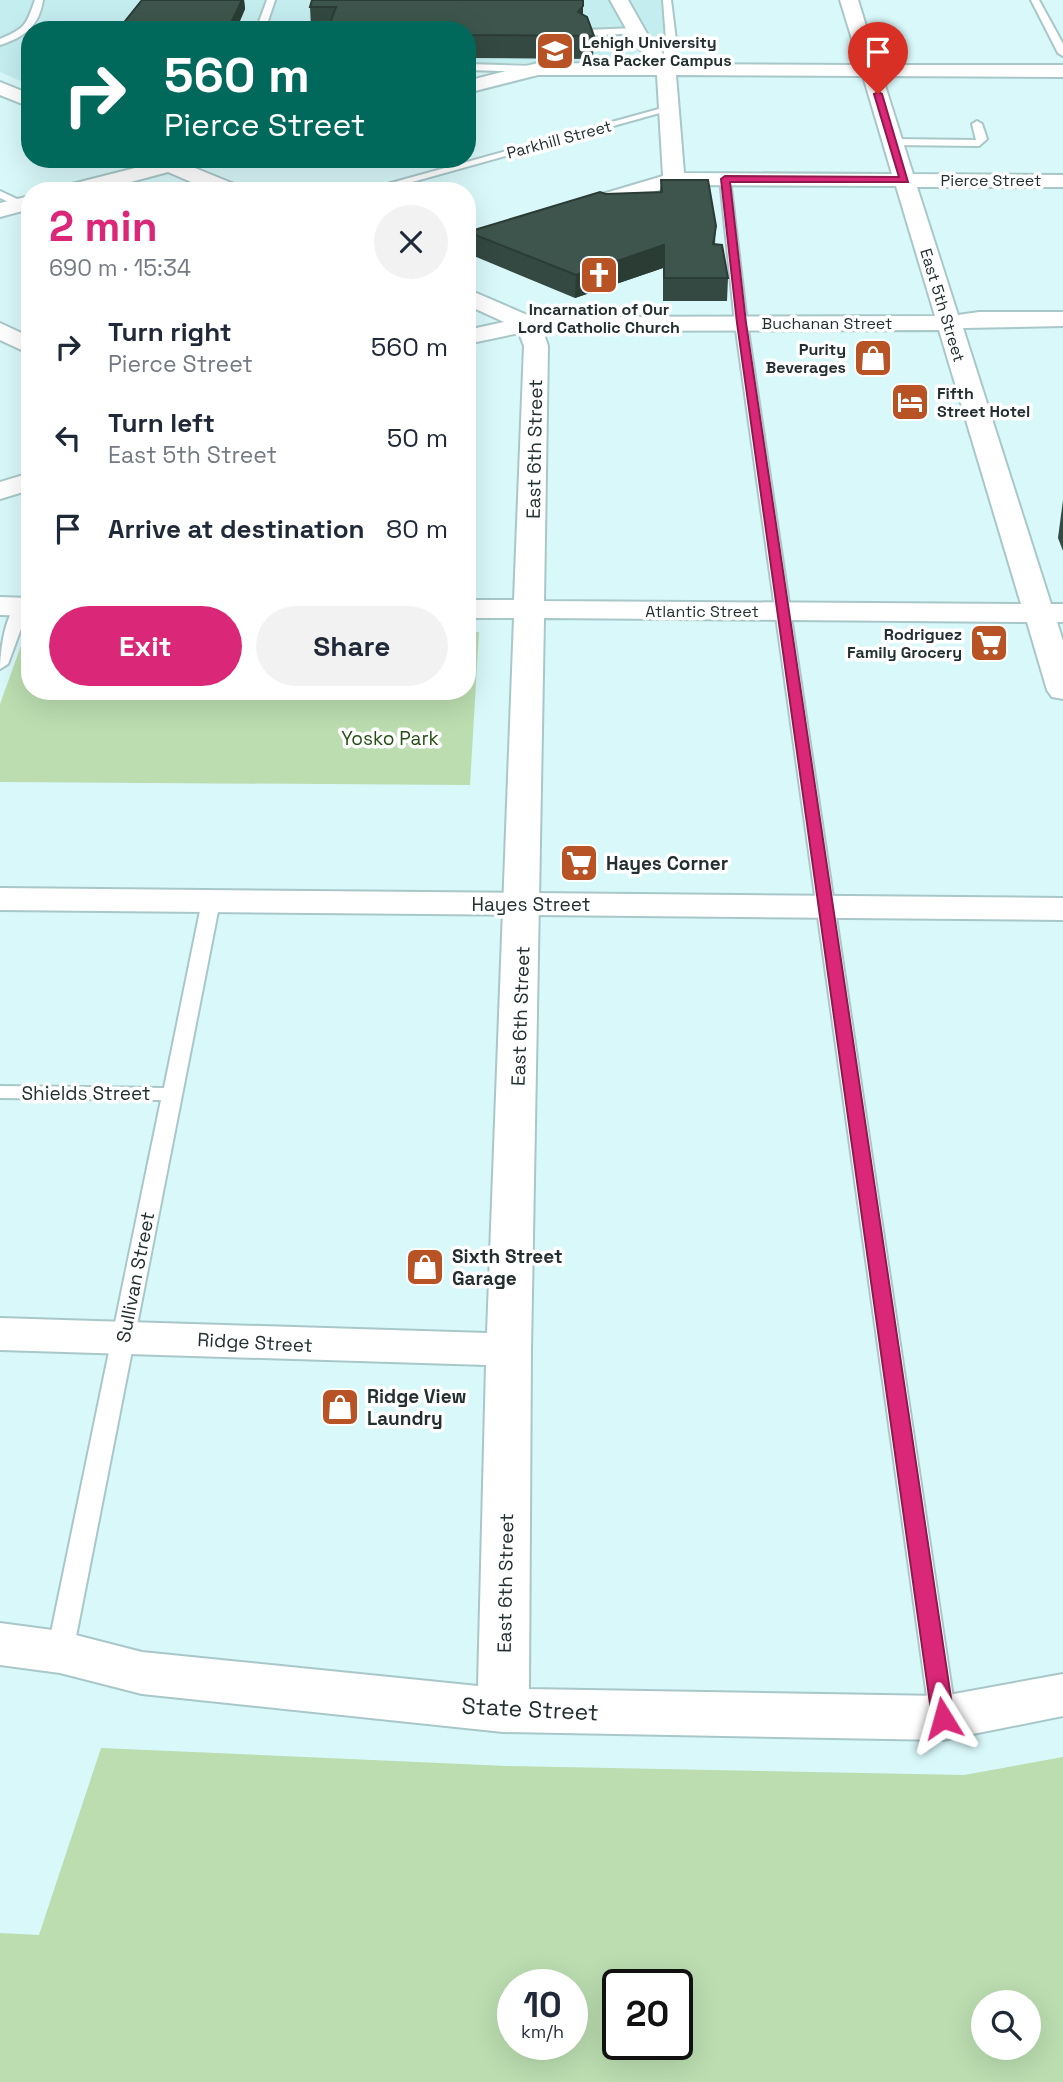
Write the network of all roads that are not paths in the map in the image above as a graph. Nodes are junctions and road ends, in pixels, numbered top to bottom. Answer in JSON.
{"nodes":[{"id":1,"x":271,"y":0,"type":"edge"},
{"id":2,"x":619,"y":0,"type":"edge"},
{"id":3,"x":667,"y":0,"type":"edge"},
{"id":4,"x":849,"y":0,"type":"edge"},
{"id":5,"x":1035,"y":0,"type":"edge"},
{"id":6,"x":39,"y":1,"type":"edge"},
{"id":7,"x":33,"y":21,"type":"edge"},
{"id":8,"x":263,"y":21,"type":"edge"},
{"id":9,"x":636,"y":31,"type":"junction"},
{"id":10,"x":21,"y":33,"type":"edge"},
{"id":11,"x":585,"y":33,"type":"edge"},
{"id":12,"x":0,"y":42,"type":"edge"},
{"id":13,"x":1063,"y":52,"type":"edge"},
{"id":14,"x":476,"y":67,"type":"edge"},
{"id":15,"x":538,"y":69,"type":"junction"},
{"id":16,"x":666,"y":69,"type":"junction"},
{"id":17,"x":870,"y":70,"type":"junction"},
{"id":18,"x":1063,"y":71,"type":"edge"},
{"id":19,"x":476,"y":85,"type":"edge"},
{"id":20,"x":0,"y":88,"type":"edge"},
{"id":21,"x":21,"y":98,"type":"edge"},
{"id":22,"x":669,"y":109,"type":"junction"},
{"id":23,"x":977,"y":124,"type":"dead end"},
{"id":24,"x":893,"y":142,"type":"junction"},
{"id":25,"x":476,"y":161,"type":"edge"},
{"id":26,"x":144,"y":168,"type":"edge"},
{"id":27,"x":177,"y":168,"type":"edge"},
{"id":28,"x":452,"y":168,"type":"edge"},
{"id":29,"x":674,"y":179,"type":"junction"},
{"id":30,"x":725,"y":179,"type":"junction"},
{"id":31,"x":905,"y":180,"type":"junction"},
{"id":32,"x":1063,"y":181,"type":"edge"},
{"id":33,"x":100,"y":182,"type":"edge"},
{"id":34,"x":209,"y":182,"type":"edge"},
{"id":35,"x":400,"y":182,"type":"edge"},
{"id":36,"x":0,"y":194,"type":"edge"},
{"id":37,"x":20,"y":206,"type":"edge"},
{"id":38,"x":558,"y":215,"type":"edge"},
{"id":39,"x":476,"y":300,"type":"edge"},
{"id":40,"x":1063,"y":319,"type":"edge"},
{"id":41,"x":741,"y":323,"type":"junction"},
{"id":42,"x":949,"y":323,"type":"junction"},
{"id":43,"x":528,"y":324,"type":"junction"},
{"id":44,"x":0,"y":330,"type":"edge"},
{"id":45,"x":476,"y":335,"type":"edge"},
{"id":46,"x":21,"y":342,"type":"edge"},
{"id":47,"x":21,"y":484,"type":"edge"},
{"id":48,"x":0,"y":491,"type":"edge"},
{"id":49,"x":17,"y":606,"type":"edge"},
{"id":50,"x":476,"y":609,"type":"edge"},
{"id":51,"x":531,"y":610,"type":"junction"},
{"id":52,"x":784,"y":611,"type":"junction"},
{"id":53,"x":1051,"y":613,"type":"edge"},
{"id":54,"x":0,"y":664,"type":"edge"},
{"id":55,"x":1063,"y":690,"type":"edge"},
{"id":56,"x":0,"y":899,"type":"edge"},
{"id":57,"x":211,"y":901,"type":"junction"},
{"id":58,"x":523,"y":904,"type":"junction"},
{"id":59,"x":825,"y":906,"type":"junction"},
{"id":60,"x":1063,"y":909,"type":"edge"},
{"id":61,"x":0,"y":1093,"type":"edge"},
{"id":62,"x":172,"y":1094,"type":"junction"},
{"id":63,"x":0,"y":1334,"type":"edge"},
{"id":64,"x":123,"y":1335,"type":"junction"},
{"id":65,"x":509,"y":1350,"type":"junction"},
{"id":66,"x":0,"y":1644,"type":"edge"},
{"id":67,"x":60,"y":1652,"type":"junction"},
{"id":68,"x":1063,"y":1695,"type":"edge"},
{"id":69,"x":503,"y":1710,"type":"junction"},
{"id":70,"x":943,"y":1718,"type":"junction"}],
"edges":[{"from":1,"to":8,"type":"lane"},
{"from":2,"to":9,"type":"street"},
{"from":3,"to":16,"type":"lane"},
{"from":4,"to":17,"type":"street","name":"East 5th Street"},
{"from":5,"to":13,"type":"lane"},
{"from":6,"to":7,"type":"lane"},
{"from":9,"to":11,"type":"lane"},
{"from":9,"to":16,"type":"street"},
{"from":10,"to":12,"type":"lane"},
{"from":14,"to":15,"type":"lane"},
{"from":15,"to":16,"type":"street"},
{"from":15,"to":19,"type":"street"},
{"from":16,"to":17,"type":"street"},
{"from":16,"to":22,"type":"street"},
{"from":17,"to":18,"type":"street"},
{"from":17,"to":24,"type":"street","name":"East 5th Street"},
{"from":20,"to":21,"type":"street"},
{"from":22,"to":25,"type":"lane","name":"Parkhill Street"},
{"from":22,"to":29,"type":"street"},
{"from":23,"to":24,"type":"lane"},
{"from":24,"to":31,"type":"street","name":"East 5th Street"},
{"from":26,"to":33,"type":"street"},
{"from":27,"to":34,"type":"street"},
{"from":28,"to":35,"type":"lane","name":"Parkhill Street"},
{"from":29,"to":30,"type":"street","name":"Pierce Street"},
{"from":29,"to":38,"type":"street","name":"Pierce Street"},
{"from":30,"to":31,"type":"street","name":"Pierce Street"},
{"from":30,"to":41,"type":"lane"},
{"from":31,"to":32,"type":"street","name":"Pierce Street"},
{"from":31,"to":42,"type":"street","name":"East 5th Street"},
{"from":36,"to":37,"type":"lane"},
{"from":39,"to":43,"type":"street"},
{"from":40,"to":42,"type":"street","name":"Buchanan Street"},
{"from":41,"to":42,"type":"street","name":"Buchanan Street"},
{"from":41,"to":43,"type":"street","name":"Buchanan Street"},
{"from":41,"to":52,"type":"lane"},
{"from":42,"to":53,"type":"street","name":"East 5th Street"},
{"from":43,"to":45,"type":"street","name":"Buchanan Street"},
{"from":43,"to":51,"type":"street","name":"East 6th Street"},
{"from":44,"to":46,"type":"street"},
{"from":47,"to":48,"type":"street"},
{"from":49,"to":54,"type":"lane"},
{"from":50,"to":51,"type":"street","name":"Atlantic Street"},
{"from":51,"to":52,"type":"street","name":"Atlantic Street"},
{"from":51,"to":58,"type":"street","name":"East 6th Street"},
{"from":52,"to":53,"type":"street","name":"Atlantic Street"},
{"from":52,"to":59,"type":"lane"},
{"from":53,"to":55,"type":"street","name":"East 5th Street"},
{"from":56,"to":57,"type":"street","name":"Hayes Street"},
{"from":57,"to":58,"type":"street","name":"Hayes Street"},
{"from":57,"to":62,"type":"lane","name":"Sullivan Street"},
{"from":58,"to":59,"type":"street","name":"Hayes Street"},
{"from":58,"to":65,"type":"street","name":"East 6th Street"},
{"from":59,"to":60,"type":"street","name":"Hayes Street"},
{"from":59,"to":70,"type":"lane"},
{"from":61,"to":62,"type":"lane","name":"Shields Street"},
{"from":62,"to":64,"type":"lane","name":"Sullivan Street"},
{"from":63,"to":64,"type":"street","name":"Ridge Street"},
{"from":64,"to":65,"type":"street","name":"Ridge Street"},
{"from":64,"to":67,"type":"lane","name":"Sullivan Street"},
{"from":65,"to":69,"type":"street","name":"East 6th Street"},
{"from":66,"to":67,"type":"street","name":"State Street"},
{"from":67,"to":69,"type":"street","name":"State Street"},
{"from":68,"to":70,"type":"street","name":"State Street"},
{"from":69,"to":70,"type":"street","name":"State Street"}]}
